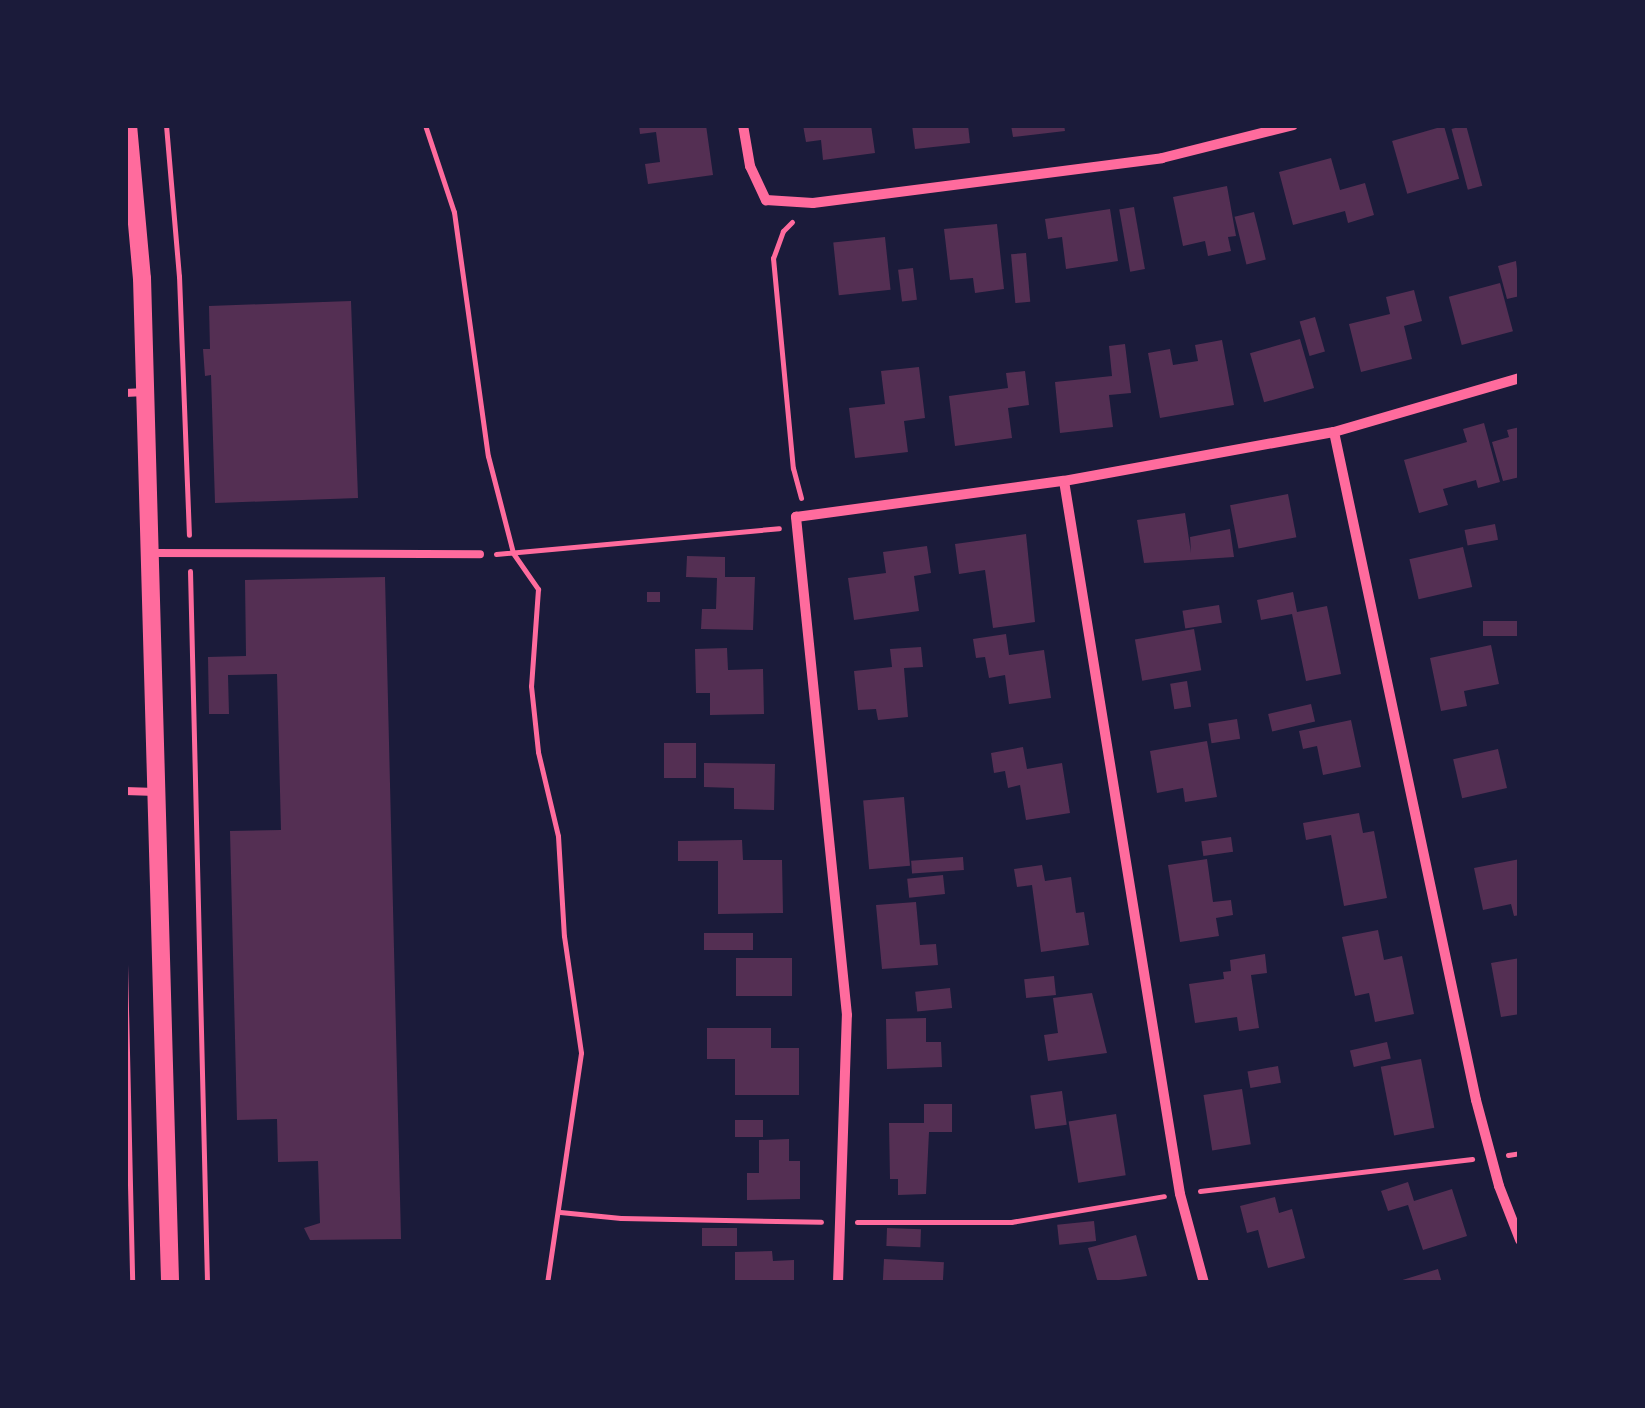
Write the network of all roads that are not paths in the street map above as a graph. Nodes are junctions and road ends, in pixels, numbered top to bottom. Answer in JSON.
{"nodes":[{"id":1,"x":128,"y":125,"type":"edge"},
{"id":2,"x":743,"y":125,"type":"edge"},
{"id":3,"x":1293,"y":125,"type":"edge"},
{"id":4,"x":1520,"y":378,"type":"edge"},
{"id":5,"x":146,"y":392,"type":"junction"},
{"id":6,"x":125,"y":393,"type":"edge"},
{"id":7,"x":1334,"y":432,"type":"junction"},
{"id":8,"x":1064,"y":482,"type":"junction"},
{"id":9,"x":150,"y":554,"type":"junction"},
{"id":10,"x":480,"y":554,"type":"road end"},
{"id":11,"x":125,"y":792,"type":"edge"},
{"id":12,"x":156,"y":792,"type":"junction"},
{"id":13,"x":1520,"y":1240,"type":"edge"},
{"id":14,"x":170,"y":1283,"type":"edge"},
{"id":15,"x":838,"y":1283,"type":"edge"},
{"id":16,"x":1204,"y":1283,"type":"edge"}],
"edges":[{"from":1,"to":5,"type":"street"},
{"from":2,"to":3,"type":"street"},
{"from":4,"to":7,"type":"street"},
{"from":5,"to":6,"type":"lane"},
{"from":5,"to":9,"type":"street"},
{"from":7,"to":8,"type":"street"},
{"from":7,"to":13,"type":"street"},
{"from":8,"to":15,"type":"street"},
{"from":8,"to":16,"type":"street"},
{"from":9,"to":10,"type":"lane"},
{"from":9,"to":12,"type":"street"},
{"from":11,"to":12,"type":"lane"},
{"from":12,"to":14,"type":"street"}]}
